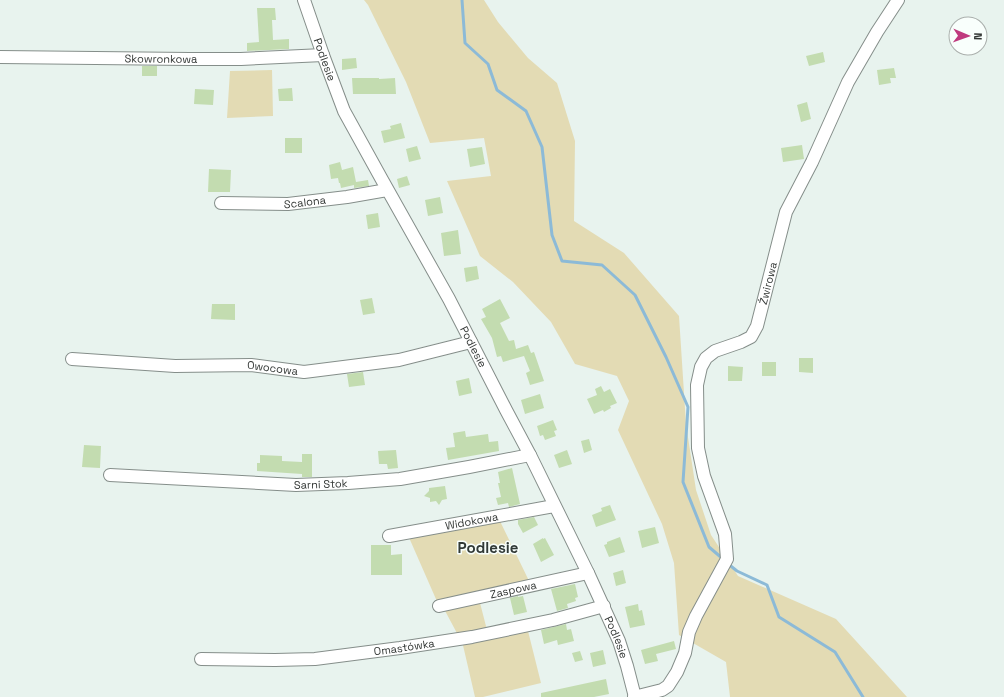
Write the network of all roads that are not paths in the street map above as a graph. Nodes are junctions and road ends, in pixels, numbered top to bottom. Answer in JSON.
{"nodes":[{"id":1,"x":304,"y":0,"type":"edge"},
{"id":2,"x":898,"y":0,"type":"edge"},
{"id":3,"x":323,"y":55,"type":"junction"},
{"id":4,"x":0,"y":57,"type":"edge"},
{"id":5,"x":388,"y":190,"type":"junction"},
{"id":6,"x":221,"y":204,"type":"dead end"},
{"id":7,"x":471,"y":342,"type":"junction"},
{"id":8,"x":72,"y":358,"type":"dead end"},
{"id":9,"x":530,"y":456,"type":"junction"},
{"id":10,"x":110,"y":475,"type":"dead end"},
{"id":11,"x":554,"y":506,"type":"junction"},
{"id":12,"x":389,"y":536,"type":"dead end"},
{"id":13,"x":588,"y":573,"type":"junction"},
{"id":14,"x":439,"y":606,"type":"dead end"},
{"id":15,"x":604,"y":606,"type":"junction"},
{"id":16,"x":201,"y":659,"type":"dead end"},
{"id":17,"x":634,"y":697,"type":"edge"}],
"edges":[{"from":1,"to":3,"type":"street","name":"Podlesie"},
{"from":2,"to":17,"type":"street","name":"Żwirowa"},
{"from":3,"to":4,"type":"street","name":"Skowronkowa"},
{"from":3,"to":5,"type":"street","name":"Podlesie"},
{"from":5,"to":6,"type":"street","name":"Scalona"},
{"from":5,"to":7,"type":"street","name":"Podlesie"},
{"from":7,"to":8,"type":"street","name":"Owocowa"},
{"from":7,"to":9,"type":"street","name":"Podlesie"},
{"from":9,"to":10,"type":"street","name":"Sarni Stok"},
{"from":9,"to":11,"type":"street","name":"Podlesie"},
{"from":11,"to":12,"type":"street","name":"Widokowa"},
{"from":11,"to":13,"type":"street","name":"Podlesie"},
{"from":13,"to":14,"type":"street","name":"Zaspowa"},
{"from":13,"to":15,"type":"street","name":"Podlesie"},
{"from":15,"to":16,"type":"street","name":"Omastówka"},
{"from":15,"to":17,"type":"street","name":"Podlesie"}]}
